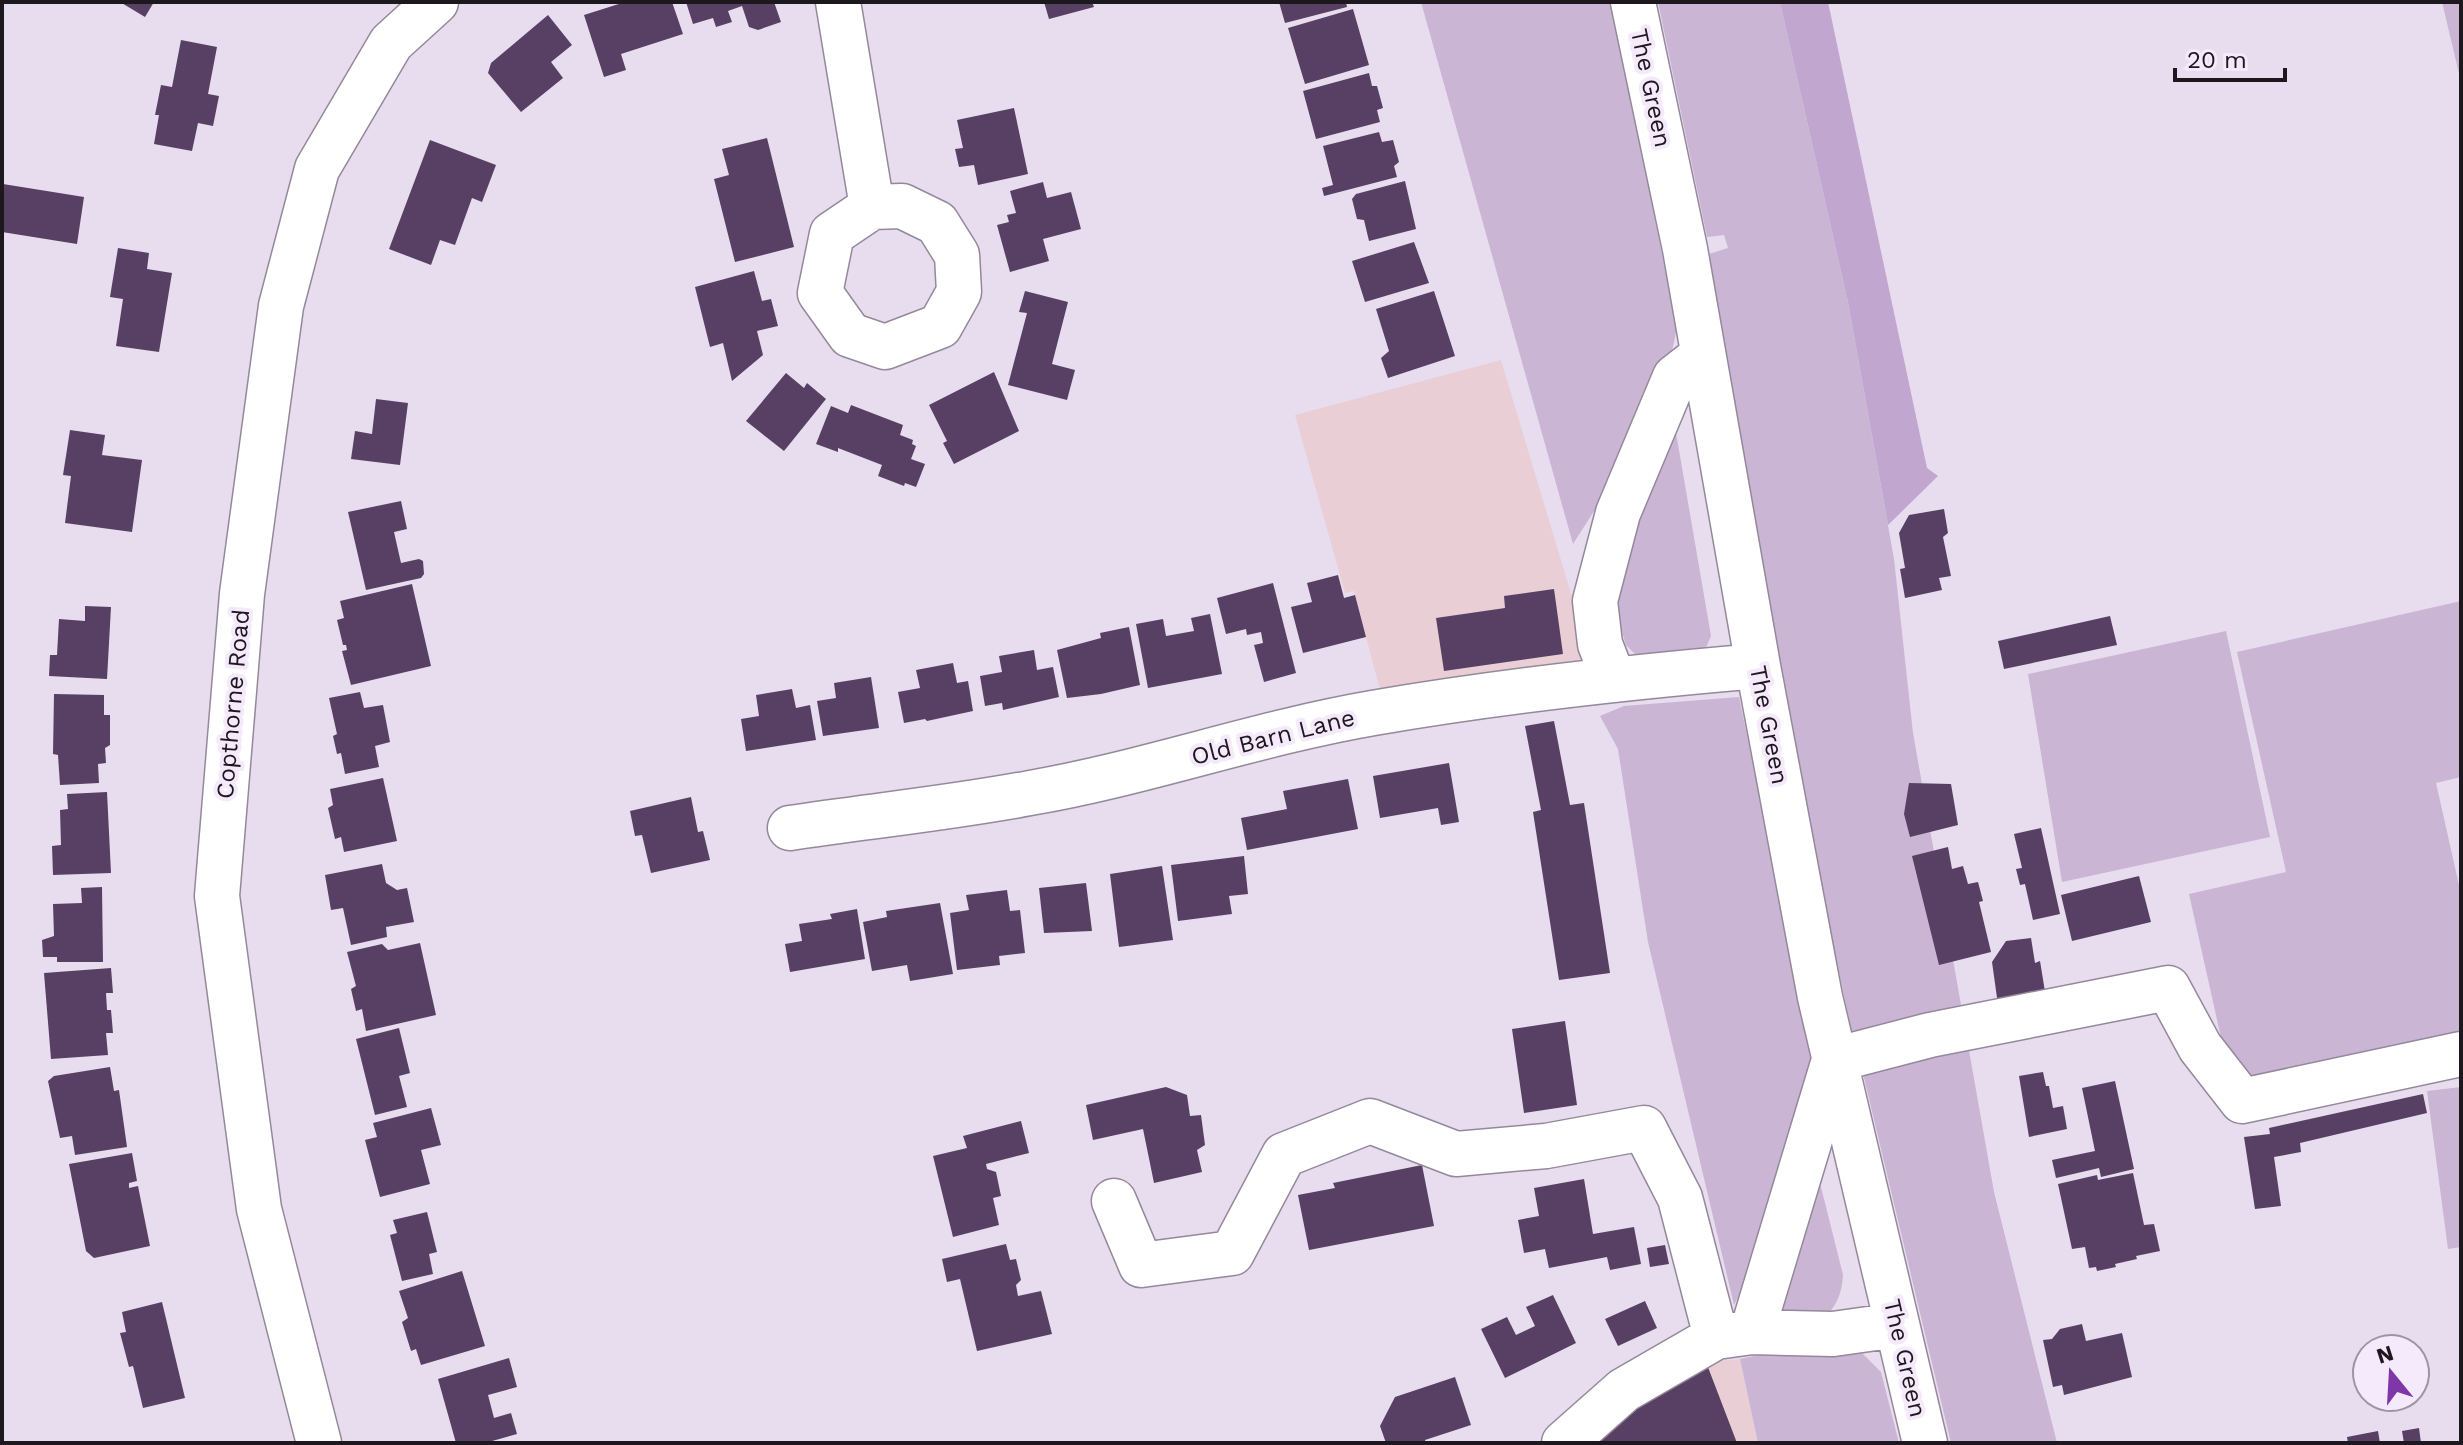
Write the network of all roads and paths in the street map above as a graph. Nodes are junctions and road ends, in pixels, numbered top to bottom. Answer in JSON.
{"nodes":[{"id":1,"x":436,"y":2,"type":"edge"},
{"id":2,"x":838,"y":2,"type":"edge"},
{"id":3,"x":1633,"y":2,"type":"edge"},
{"id":4,"x":872,"y":207,"type":"dead end"},
{"id":5,"x":1702,"y":356,"type":"junction"},
{"id":6,"x":1758,"y":666,"type":"junction"},
{"id":7,"x":1613,"y":678,"type":"junction"},
{"id":8,"x":790,"y":828,"type":"dead end"},
{"id":9,"x":2461,"y":1054,"type":"edge"},
{"id":10,"x":1834,"y":1060,"type":"junction"},
{"id":11,"x":1114,"y":1201,"type":"dead end"},
{"id":12,"x":1897,"y":1325,"type":"junction"},
{"id":13,"x":1734,"y":1335,"type":"junction"},
{"id":14,"x":1570,"y":1441,"type":"edge"},
{"id":15,"x":319,"y":1443,"type":"edge"},
{"id":16,"x":1925,"y":1443,"type":"edge"}],
"edges":[{"from":1,"to":15,"type":"street","name":"Copthorne Road"},
{"from":2,"to":4,"type":"street"},
{"from":3,"to":5,"type":"street","name":"The Green"},
{"from":5,"to":6,"type":"street","name":"The Green"},
{"from":5,"to":7,"type":"street"},
{"from":6,"to":7,"type":"street","name":"Old Barn Lane"},
{"from":6,"to":10,"type":"street","name":"The Green"},
{"from":7,"to":8,"type":"street","name":"Old Barn Lane"},
{"from":9,"to":10,"type":"street"},
{"from":10,"to":12,"type":"street","name":"The Green"},
{"from":10,"to":13,"type":"street"},
{"from":11,"to":13,"type":"street"},
{"from":12,"to":13,"type":"street"},
{"from":12,"to":16,"type":"street","name":"The Green"},
{"from":13,"to":14,"type":"street"}]}
